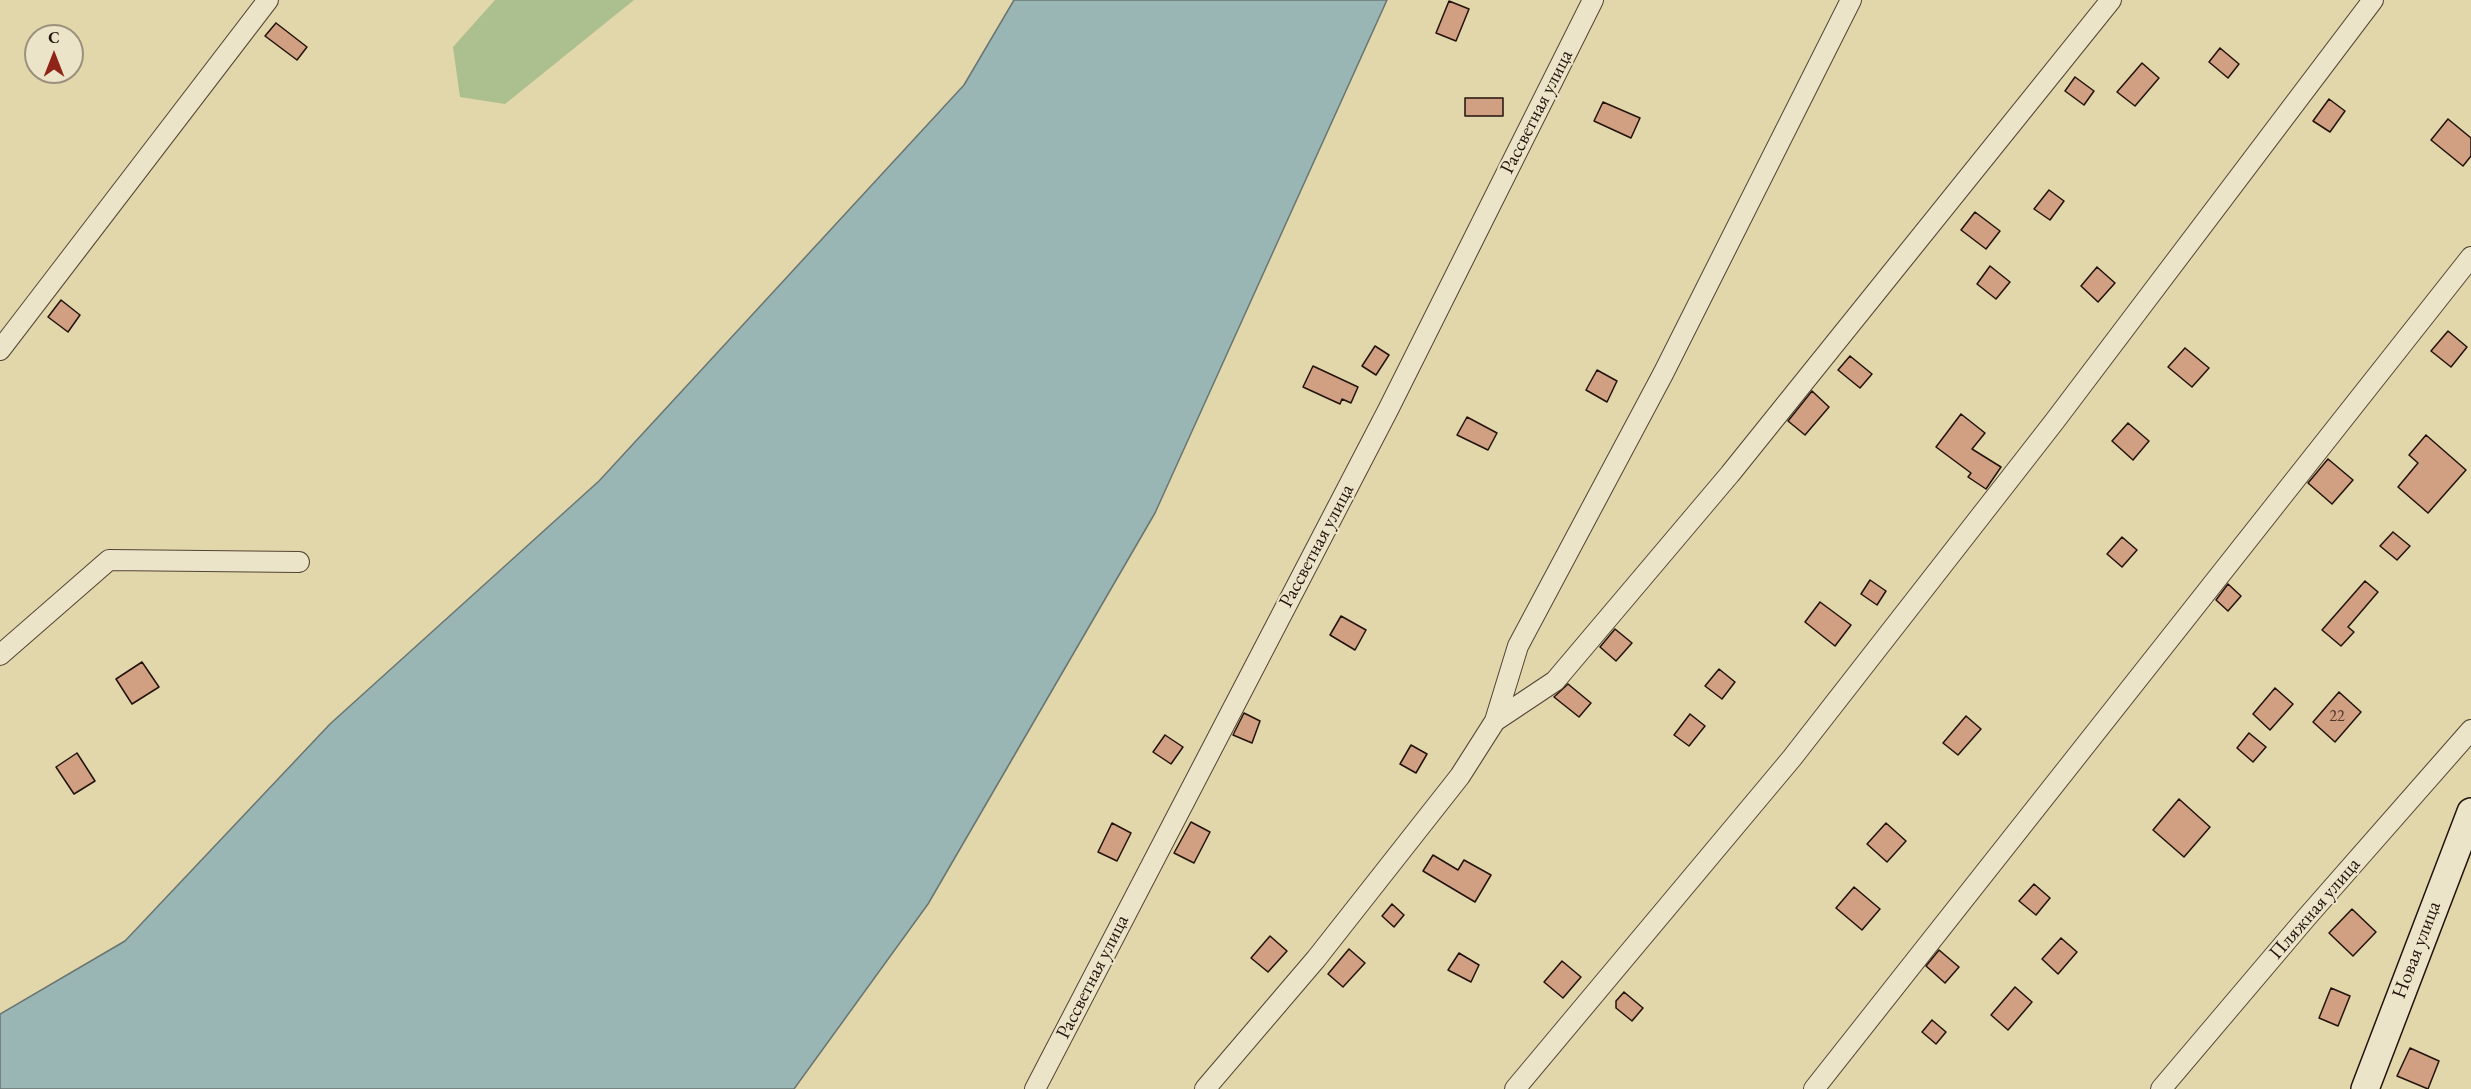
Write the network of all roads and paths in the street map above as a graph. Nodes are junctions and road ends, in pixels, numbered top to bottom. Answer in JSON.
{"nodes":[{"id":1,"x":268,"y":0,"type":"edge"},
{"id":2,"x":1593,"y":0,"type":"edge"},
{"id":3,"x":1851,"y":0,"type":"edge"},
{"id":4,"x":2111,"y":0,"type":"edge"},
{"id":5,"x":2373,"y":0,"type":"edge"},
{"id":6,"x":2471,"y":257,"type":"edge"},
{"id":7,"x":0,"y":350,"type":"edge"},
{"id":8,"x":298,"y":562,"type":"dead end"},
{"id":9,"x":0,"y":655,"type":"edge"},
{"id":10,"x":1495,"y":721,"type":"junction"},
{"id":11,"x":2471,"y":730,"type":"edge"},
{"id":12,"x":2471,"y":812,"type":"edge"},
{"id":13,"x":1035,"y":1089,"type":"edge"},
{"id":14,"x":1205,"y":1089,"type":"edge"},
{"id":15,"x":1515,"y":1089,"type":"edge"},
{"id":16,"x":1814,"y":1089,"type":"edge"},
{"id":17,"x":2161,"y":1089,"type":"edge"},
{"id":18,"x":2365,"y":1089,"type":"edge"}],
"edges":[{"from":1,"to":7,"type":"street"},
{"from":2,"to":13,"type":"street","name":"Рассветная улица"},
{"from":3,"to":10,"type":"street"},
{"from":4,"to":10,"type":"street"},
{"from":5,"to":15,"type":"street"},
{"from":6,"to":16,"type":"street"},
{"from":8,"to":9,"type":"street"},
{"from":10,"to":14,"type":"street"},
{"from":11,"to":17,"type":"street","name":"Пляжная улица"},
{"from":12,"to":18,"type":"street","name":"Новая улица"}]}
